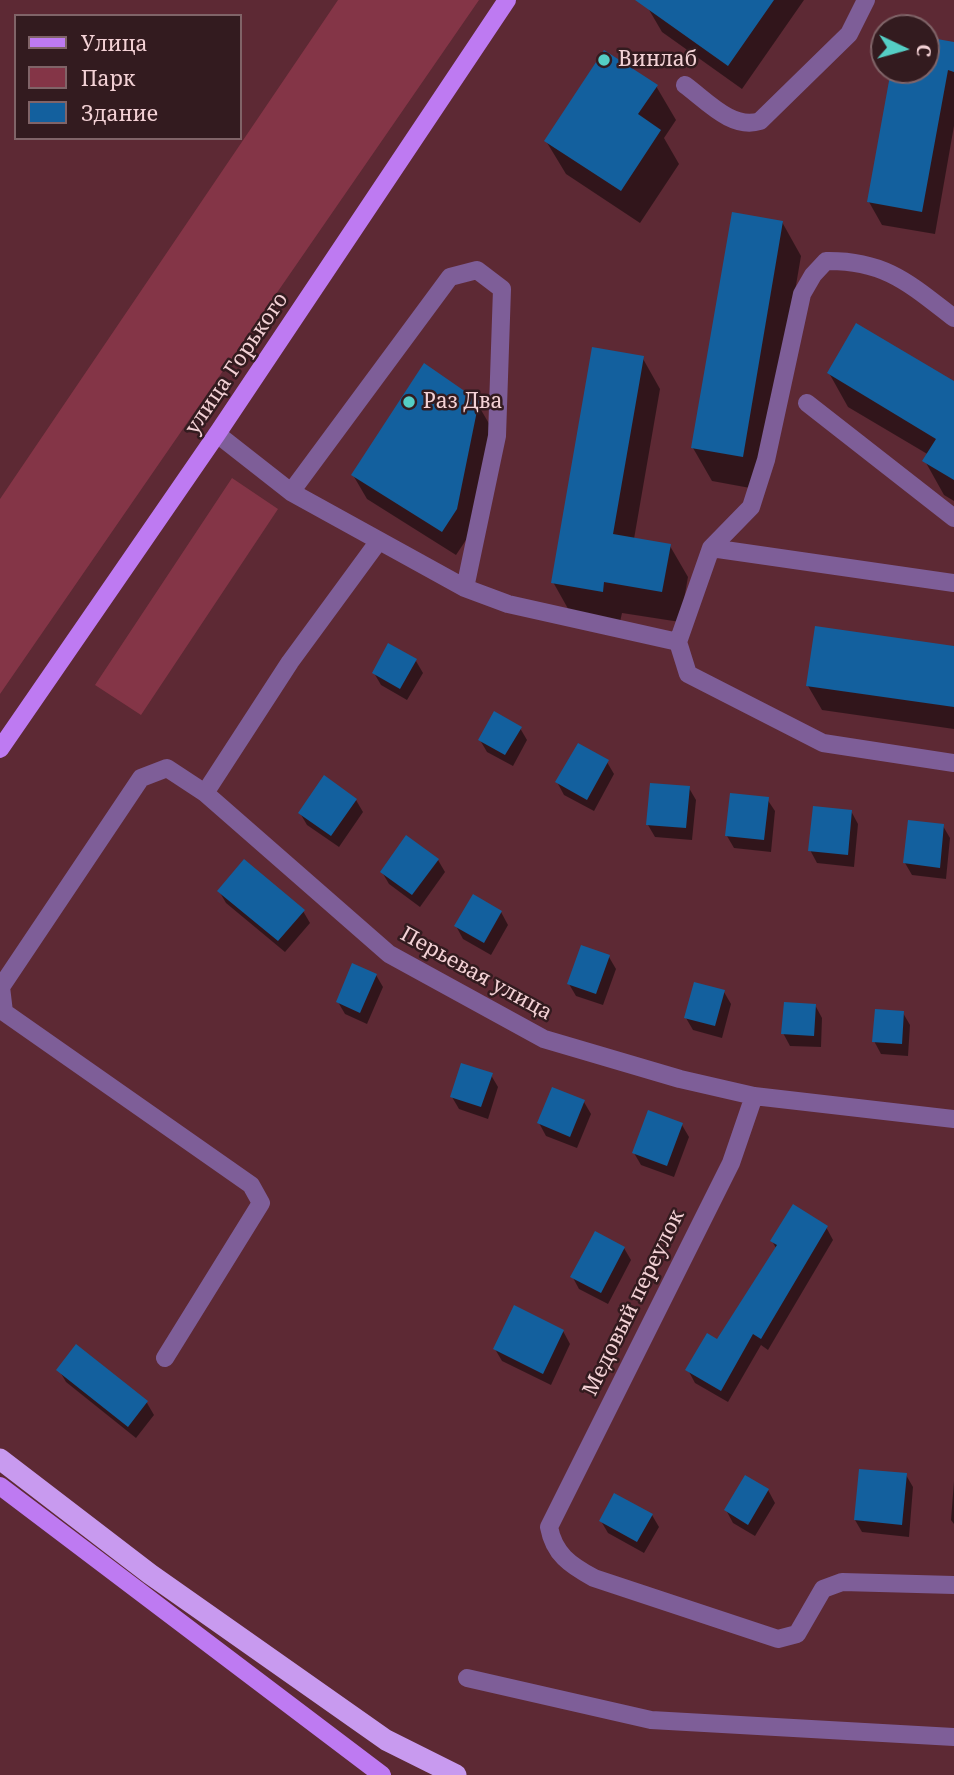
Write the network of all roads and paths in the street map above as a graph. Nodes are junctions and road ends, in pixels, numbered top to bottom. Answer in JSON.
{"nodes":[{"id":1,"x":507,"y":0,"type":"edge"},
{"id":2,"x":866,"y":0,"type":"edge"},
{"id":3,"x":685,"y":85,"type":"dead end"},
{"id":4,"x":954,"y":318,"type":"edge"},
{"id":5,"x":807,"y":403,"type":"dead end"},
{"id":6,"x":217,"y":434,"type":"junction"},
{"id":7,"x":291,"y":492,"type":"junction"},
{"id":8,"x":954,"y":518,"type":"edge"},
{"id":9,"x":379,"y":542,"type":"junction"},
{"id":10,"x":711,"y":548,"type":"junction"},
{"id":11,"x":954,"y":583,"type":"edge"},
{"id":12,"x":465,"y":588,"type":"junction"},
{"id":13,"x":678,"y":642,"type":"junction"},
{"id":14,"x":0,"y":749,"type":"edge"},
{"id":15,"x":954,"y":763,"type":"edge"},
{"id":16,"x":205,"y":793,"type":"junction"},
{"id":17,"x":754,"y":1096,"type":"junction"},
{"id":18,"x":954,"y":1119,"type":"edge"},
{"id":19,"x":164,"y":1358,"type":"dead end"},
{"id":20,"x":0,"y":1451,"type":"edge"},
{"id":21,"x":0,"y":1460,"type":"edge"},
{"id":22,"x":27,"y":1480,"type":"junction"},
{"id":23,"x":0,"y":1486,"type":"edge"},
{"id":24,"x":954,"y":1585,"type":"edge"},
{"id":25,"x":467,"y":1678,"type":"dead end"},
{"id":26,"x":954,"y":1737,"type":"edge"},
{"id":27,"x":382,"y":1775,"type":"edge"},
{"id":28,"x":457,"y":1775,"type":"edge"}],
"edges":[{"from":1,"to":6,"type":"main road","name":"улица Горького"},
{"from":2,"to":3,"type":"street"},
{"from":4,"to":10,"type":"street"},
{"from":5,"to":8,"type":"street"},
{"from":6,"to":7,"type":"street"},
{"from":6,"to":14,"type":"main road","name":"улица Горького"},
{"from":7,"to":9,"type":"street"},
{"from":7,"to":12,"type":"street"},
{"from":9,"to":12,"type":"street"},
{"from":9,"to":16,"type":"street"},
{"from":10,"to":11,"type":"street"},
{"from":10,"to":13,"type":"street"},
{"from":12,"to":13,"type":"street"},
{"from":13,"to":15,"type":"street"},
{"from":16,"to":17,"type":"street","name":"Перьевая улица"},
{"from":16,"to":19,"type":"street","name":"Перьевая улица"},
{"from":17,"to":18,"type":"street","name":"Перьевая улица"},
{"from":17,"to":24,"type":"street","name":"Медовый переулок"},
{"from":20,"to":22,"type":"highway"},
{"from":21,"to":22,"type":"highway"},
{"from":22,"to":28,"type":"highway"},
{"from":23,"to":27,"type":"main road"},
{"from":25,"to":26,"type":"street"}]}
